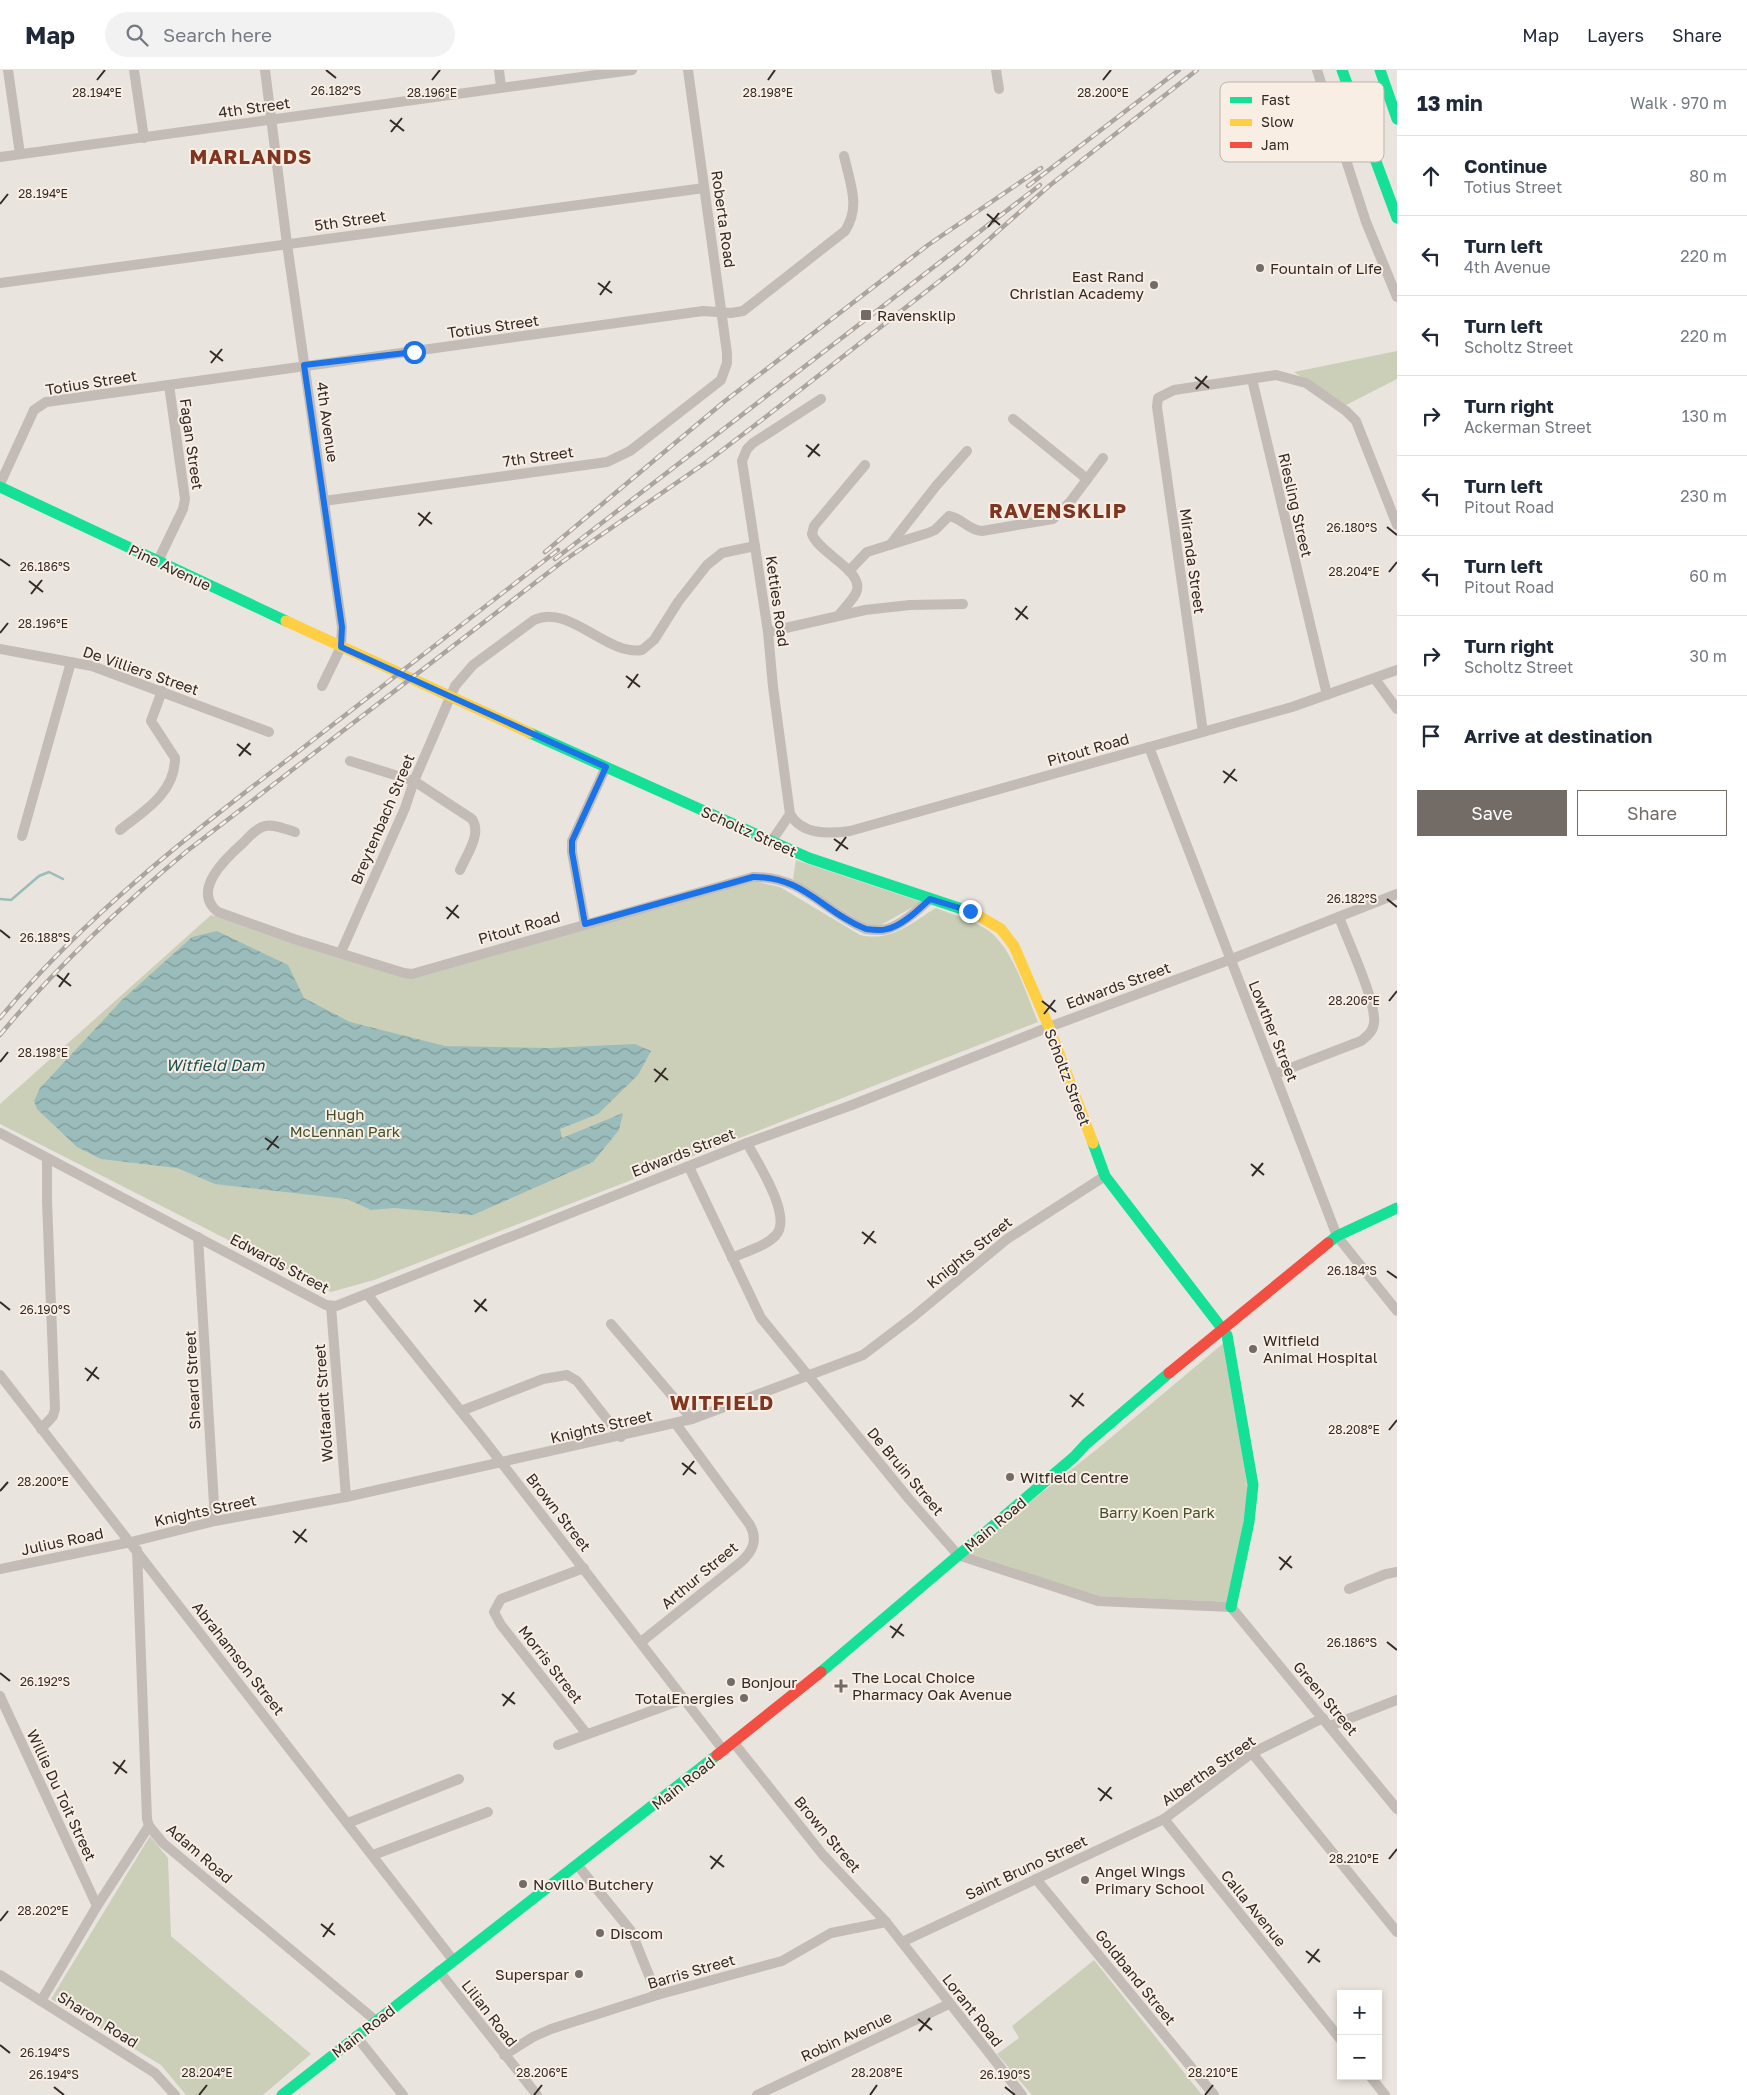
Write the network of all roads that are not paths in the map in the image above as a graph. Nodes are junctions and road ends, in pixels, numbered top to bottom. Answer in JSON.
{"nodes":[{"id":1,"x":8,"y":70,"type":"edge"},
{"id":2,"x":134,"y":70,"type":"edge"},
{"id":3,"x":265,"y":70,"type":"edge"},
{"id":4,"x":499,"y":70,"type":"edge"},
{"id":5,"x":632,"y":70,"type":"edge"},
{"id":6,"x":688,"y":70,"type":"edge"},
{"id":7,"x":996,"y":70,"type":"edge"},
{"id":8,"x":1317,"y":70,"type":"edge"},
{"id":9,"x":1342,"y":70,"type":"edge"},
{"id":10,"x":1348,"y":70,"type":"edge"},
{"id":11,"x":1380,"y":70,"type":"edge"},
{"id":12,"x":1321,"y":82,"type":"edge"},
{"id":13,"x":1347,"y":82,"type":"edge"},
{"id":14,"x":1352,"y":82,"type":"edge"},
{"id":15,"x":501,"y":87,"type":"junction"},
{"id":16,"x":999,"y":89,"type":"dead end"},
{"id":17,"x":1397,"y":119,"type":"edge"},
{"id":18,"x":272,"y":120,"type":"junction"},
{"id":19,"x":144,"y":138,"type":"junction"},
{"id":20,"x":20,"y":154,"type":"junction"},
{"id":21,"x":844,"y":156,"type":"dead end"},
{"id":22,"x":0,"y":157,"type":"edge"},
{"id":23,"x":1347,"y":162,"type":"edge"},
{"id":24,"x":1377,"y":162,"type":"edge"},
{"id":25,"x":704,"y":188,"type":"junction"},
{"id":26,"x":1397,"y":218,"type":"edge"},
{"id":27,"x":287,"y":244,"type":"junction"},
{"id":28,"x":0,"y":283,"type":"edge"},
{"id":29,"x":1397,"y":297,"type":"edge"},
{"id":30,"x":722,"y":312,"type":"junction"},
{"id":31,"x":304,"y":365,"type":"junction"},
{"id":32,"x":725,"y":372,"type":"joint"},
{"id":33,"x":1252,"y":379,"type":"junction"},
{"id":34,"x":169,"y":385,"type":"junction"},
{"id":35,"x":821,"y":399,"type":"dead end"},
{"id":36,"x":1013,"y":419,"type":"dead end"},
{"id":37,"x":967,"y":451,"type":"dead end"},
{"id":38,"x":1103,"y":458,"type":"dead end"},
{"id":39,"x":865,"y":464,"type":"dead end"},
{"id":40,"x":1087,"y":479,"type":"junction"},
{"id":41,"x":0,"y":485,"type":"edge"},
{"id":42,"x":324,"y":501,"type":"junction"},
{"id":43,"x":1397,"y":525,"type":"edge"},
{"id":44,"x":890,"y":545,"type":"junction"},
{"id":45,"x":755,"y":546,"type":"junction"},
{"id":46,"x":158,"y":561,"type":"junction"},
{"id":47,"x":849,"y":571,"type":"junction"},
{"id":48,"x":963,"y":604,"type":"dead end"},
{"id":49,"x":838,"y":615,"type":"junction"},
{"id":50,"x":768,"y":632,"type":"junction"},
{"id":51,"x":341,"y":647,"type":"junction"},
{"id":52,"x":0,"y":649,"type":"edge"},
{"id":53,"x":71,"y":662,"type":"junction"},
{"id":54,"x":1397,"y":670,"type":"edge"},
{"id":55,"x":1375,"y":679,"type":"junction"},
{"id":56,"x":322,"y":686,"type":"dead end"},
{"id":57,"x":162,"y":692,"type":"junction"},
{"id":58,"x":1327,"y":695,"type":"junction"},
{"id":59,"x":449,"y":697,"type":"junction"},
{"id":60,"x":1397,"y":709,"type":"edge"},
{"id":61,"x":269,"y":732,"type":"dead end"},
{"id":62,"x":1203,"y":732,"type":"junction"},
{"id":63,"x":1149,"y":747,"type":"junction"},
{"id":64,"x":350,"y":761,"type":"dead end"},
{"id":65,"x":606,"y":767,"type":"junction"},
{"id":66,"x":414,"y":781,"type":"junction"},
{"id":67,"x":790,"y":814,"type":"junction"},
{"id":68,"x":120,"y":830,"type":"dead end"},
{"id":69,"x":295,"y":832,"type":"dead end"},
{"id":70,"x":22,"y":836,"type":"dead end"},
{"id":71,"x":772,"y":842,"type":"junction"},
{"id":72,"x":460,"y":870,"type":"dead end"},
{"id":73,"x":1397,"y":894,"type":"edge"},
{"id":74,"x":930,"y":899,"type":"junction"},
{"id":75,"x":1339,"y":917,"type":"junction"},
{"id":76,"x":585,"y":924,"type":"junction"},
{"id":77,"x":341,"y":952,"type":"junction"},
{"id":78,"x":1229,"y":960,"type":"junction"},
{"id":79,"x":1049,"y":1027,"type":"junction"},
{"id":80,"x":1275,"y":1074,"type":"junction"},
{"id":81,"x":0,"y":1133,"type":"edge"},
{"id":82,"x":747,"y":1143,"type":"junction"},
{"id":83,"x":48,"y":1159,"type":"junction"},
{"id":84,"x":689,"y":1167,"type":"junction"},
{"id":85,"x":1105,"y":1176,"type":"junction"},
{"id":86,"x":1397,"y":1208,"type":"edge"},
{"id":87,"x":198,"y":1237,"type":"junction"},
{"id":88,"x":1341,"y":1237,"type":"junction"},
{"id":89,"x":732,"y":1258,"type":"junction"},
{"id":90,"x":367,"y":1294,"type":"junction"},
{"id":91,"x":331,"y":1306,"type":"junction"},
{"id":92,"x":1397,"y":1311,"type":"edge"},
{"id":93,"x":611,"y":1324,"type":"dead end"},
{"id":94,"x":1225,"y":1332,"type":"junction"},
{"id":95,"x":807,"y":1374,"type":"junction"},
{"id":96,"x":0,"y":1376,"type":"edge"},
{"id":97,"x":461,"y":1411,"type":"junction"},
{"id":98,"x":692,"y":1420,"type":"junction"},
{"id":99,"x":676,"y":1424,"type":"junction"},
{"id":100,"x":41,"y":1429,"type":"junction"},
{"id":101,"x":621,"y":1437,"type":"junction"},
{"id":102,"x":502,"y":1463,"type":"junction"},
{"id":103,"x":346,"y":1497,"type":"junction"},
{"id":104,"x":215,"y":1522,"type":"junction"},
{"id":105,"x":134,"y":1546,"type":"junction"},
{"id":106,"x":958,"y":1555,"type":"junction"},
{"id":107,"x":584,"y":1568,"type":"junction"},
{"id":108,"x":0,"y":1569,"type":"edge"},
{"id":109,"x":1397,"y":1572,"type":"edge"},
{"id":110,"x":1349,"y":1589,"type":"dead end"},
{"id":111,"x":1231,"y":1608,"type":"junction"},
{"id":112,"x":641,"y":1642,"type":"junction"},
{"id":113,"x":0,"y":1696,"type":"edge"},
{"id":114,"x":684,"y":1699,"type":"junction"},
{"id":115,"x":1397,"y":1700,"type":"edge"},
{"id":116,"x":1326,"y":1722,"type":"junction"},
{"id":117,"x":586,"y":1733,"type":"junction"},
{"id":118,"x":734,"y":1743,"type":"junction"},
{"id":119,"x":558,"y":1745,"type":"dead end"},
{"id":120,"x":724,"y":1751,"type":"junction"},
{"id":121,"x":1252,"y":1753,"type":"junction"},
{"id":122,"x":460,"y":1779,"type":"dead end"},
{"id":123,"x":1397,"y":1809,"type":"edge"},
{"id":124,"x":488,"y":1812,"type":"dead end"},
{"id":125,"x":1164,"y":1819,"type":"junction"},
{"id":126,"x":348,"y":1823,"type":"junction"},
{"id":127,"x":149,"y":1826,"type":"junction"},
{"id":128,"x":373,"y":1855,"type":"junction"},
{"id":129,"x":579,"y":1867,"type":"junction"},
{"id":130,"x":1036,"y":1879,"type":"junction"},
{"id":131,"x":97,"y":1906,"type":"junction"},
{"id":132,"x":886,"y":1922,"type":"junction"},
{"id":133,"x":1397,"y":1932,"type":"edge"},
{"id":134,"x":902,"y":1942,"type":"junction"},
{"id":135,"x":453,"y":1960,"type":"junction"},
{"id":136,"x":440,"y":1971,"type":"junction"},
{"id":137,"x":0,"y":1975,"type":"edge"},
{"id":138,"x":657,"y":1996,"type":"junction"},
{"id":139,"x":41,"y":2001,"type":"junction"},
{"id":140,"x":949,"y":2004,"type":"junction"},
{"id":141,"x":375,"y":2020,"type":"junction"},
{"id":142,"x":1337,"y":2035,"type":"edge"},
{"id":143,"x":356,"y":2036,"type":"junction"},
{"id":144,"x":504,"y":2055,"type":"junction"},
{"id":145,"x":1373,"y":2080,"type":"edge"},
{"id":146,"x":176,"y":2095,"type":"edge"},
{"id":147,"x":282,"y":2095,"type":"edge"},
{"id":148,"x":403,"y":2095,"type":"edge"},
{"id":149,"x":537,"y":2095,"type":"edge"},
{"id":150,"x":757,"y":2095,"type":"edge"},
{"id":151,"x":1022,"y":2095,"type":"edge"},
{"id":152,"x":1214,"y":2095,"type":"edge"},
{"id":153,"x":1385,"y":2095,"type":"edge"}],
"edges":[{"from":1,"to":20,"type":"street"},
{"from":2,"to":19,"type":"street"},
{"from":3,"to":18,"type":"street","name":"4th Avenue"},
{"from":4,"to":15,"type":"street"},
{"from":5,"to":15,"type":"street","name":"4th Street"},
{"from":6,"to":25,"type":"street","name":"Roberta Road"},
{"from":7,"to":16,"type":"street"},
{"from":8,"to":12,"type":"street"},
{"from":9,"to":13,"type":"main road"},
{"from":10,"to":14,"type":"main road"},
{"from":11,"to":17,"type":"main road"},
{"from":15,"to":18,"type":"street","name":"4th Street"},
{"from":18,"to":19,"type":"street","name":"4th Street"},
{"from":18,"to":27,"type":"street","name":"4th Avenue"},
{"from":19,"to":20,"type":"street","name":"4th Street"},
{"from":20,"to":22,"type":"street","name":"4th Street"},
{"from":21,"to":30,"type":"street","name":"Totius Street"},
{"from":23,"to":29,"type":"street"},
{"from":24,"to":26,"type":"main road"},
{"from":25,"to":27,"type":"street","name":"5th Street"},
{"from":25,"to":30,"type":"street","name":"Roberta Road"},
{"from":27,"to":28,"type":"street","name":"5th Street"},
{"from":27,"to":31,"type":"street","name":"4th Avenue"},
{"from":30,"to":31,"type":"street","name":"Totius Street"},
{"from":30,"to":32,"type":"street","name":"Roberta Road"},
{"from":31,"to":34,"type":"street","name":"Totius Street"},
{"from":31,"to":42,"type":"street","name":"4th Avenue"},
{"from":32,"to":42,"type":"street","name":"7th Street"},
{"from":33,"to":43,"type":"street"},
{"from":33,"to":58,"type":"street","name":"Riesling Street"},
{"from":33,"to":62,"type":"street","name":"Miranda Street"},
{"from":34,"to":41,"type":"street","name":"Totius Street"},
{"from":34,"to":46,"type":"street","name":"Fagan Street"},
{"from":35,"to":45,"type":"street","name":"Ketties Road"},
{"from":36,"to":40,"type":"street"},
{"from":37,"to":44,"type":"street"},
{"from":38,"to":40,"type":"street"},
{"from":39,"to":47,"type":"street"},
{"from":40,"to":44,"type":"street"},
{"from":41,"to":46,"type":"main road","name":"Pine Avenue"},
{"from":42,"to":51,"type":"street","name":"4th Avenue"},
{"from":44,"to":47,"type":"street"},
{"from":45,"to":50,"type":"street","name":"Ketties Road"},
{"from":45,"to":59,"type":"street","name":"Breytenbach Street"},
{"from":46,"to":51,"type":"main road","name":"Pine Avenue"},
{"from":47,"to":49,"type":"street"},
{"from":48,"to":49,"type":"street"},
{"from":49,"to":50,"type":"street"},
{"from":50,"to":67,"type":"street","name":"Ketties Road"},
{"from":51,"to":56,"type":"street","name":"4th Avenue"},
{"from":51,"to":59,"type":"main road","name":"Scholtz Street"},
{"from":52,"to":53,"type":"street","name":"De Villiers Street"},
{"from":53,"to":57,"type":"street","name":"De Villiers Street"},
{"from":53,"to":70,"type":"street"},
{"from":54,"to":55,"type":"street","name":"Pitout Road"},
{"from":55,"to":58,"type":"street","name":"Pitout Road"},
{"from":55,"to":60,"type":"street"},
{"from":57,"to":61,"type":"street","name":"De Villiers Street"},
{"from":57,"to":68,"type":"street"},
{"from":58,"to":62,"type":"street","name":"Pitout Road"},
{"from":59,"to":65,"type":"main road","name":"Scholtz Street"},
{"from":59,"to":66,"type":"street","name":"Breytenbach Street"},
{"from":62,"to":63,"type":"street","name":"Pitout Road"},
{"from":63,"to":67,"type":"street","name":"Pitout Road"},
{"from":63,"to":78,"type":"street","name":"Lowther Street"},
{"from":64,"to":66,"type":"street"},
{"from":65,"to":71,"type":"main road","name":"Scholtz Street"},
{"from":65,"to":76,"type":"street"},
{"from":66,"to":72,"type":"street"},
{"from":66,"to":77,"type":"street","name":"Breytenbach Street"},
{"from":67,"to":71,"type":"street"},
{"from":69,"to":77,"type":"street","name":"Pitout Road"},
{"from":71,"to":74,"type":"main road","name":"Scholtz Street"},
{"from":73,"to":75,"type":"street","name":"Edwards Street"},
{"from":74,"to":76,"type":"street","name":"Pitout Road"},
{"from":74,"to":79,"type":"main road","name":"Scholtz Street"},
{"from":75,"to":78,"type":"street","name":"Edwards Street"},
{"from":75,"to":80,"type":"street"},
{"from":76,"to":77,"type":"street","name":"Pitout Road"},
{"from":78,"to":79,"type":"street","name":"Edwards Street"},
{"from":78,"to":80,"type":"street","name":"Lowther Street"},
{"from":79,"to":82,"type":"street","name":"Edwards Street"},
{"from":79,"to":85,"type":"main road","name":"Scholtz Street"},
{"from":80,"to":88,"type":"street","name":"Lowther Street"},
{"from":81,"to":83,"type":"street","name":"Edwards Street"},
{"from":82,"to":84,"type":"street","name":"Edwards Street"},
{"from":82,"to":89,"type":"street"},
{"from":83,"to":87,"type":"street","name":"Edwards Street"},
{"from":83,"to":100,"type":"street"},
{"from":84,"to":89,"type":"street","name":"De Bruin Street"},
{"from":84,"to":90,"type":"street","name":"Edwards Street"},
{"from":85,"to":94,"type":"main road","name":"Scholtz Street"},
{"from":85,"to":95,"type":"street","name":"Knights Street"},
{"from":86,"to":88,"type":"main road","name":"Main Road"},
{"from":87,"to":91,"type":"street","name":"Edwards Street"},
{"from":87,"to":104,"type":"street","name":"Sheard Street"},
{"from":88,"to":92,"type":"street","name":"Lowther Street"},
{"from":88,"to":94,"type":"main road","name":"Main Road"},
{"from":89,"to":95,"type":"street","name":"De Bruin Street"},
{"from":90,"to":91,"type":"street","name":"Edwards Street"},
{"from":90,"to":97,"type":"street","name":"Brown Street"},
{"from":91,"to":103,"type":"street","name":"Wolfaardt Street"},
{"from":93,"to":98,"type":"street"},
{"from":94,"to":106,"type":"main road","name":"Main Road"},
{"from":94,"to":111,"type":"main road","name":"Scholtz Street"},
{"from":95,"to":98,"type":"street","name":"Knights Street"},
{"from":95,"to":106,"type":"street","name":"De Bruin Street"},
{"from":96,"to":100,"type":"street","name":"Abrahamson Street"},
{"from":97,"to":101,"type":"street"},
{"from":97,"to":102,"type":"street","name":"Brown Street"},
{"from":98,"to":99,"type":"street","name":"Knights Street"},
{"from":99,"to":101,"type":"street","name":"Knights Street"},
{"from":99,"to":112,"type":"street","name":"Arthur Street"},
{"from":100,"to":105,"type":"street","name":"Abrahamson Street"},
{"from":101,"to":102,"type":"street","name":"Knights Street"},
{"from":102,"to":103,"type":"street","name":"Knights Street"},
{"from":102,"to":107,"type":"street","name":"Brown Street"},
{"from":103,"to":104,"type":"street","name":"Knights Street"},
{"from":104,"to":105,"type":"street","name":"Knights Street"},
{"from":105,"to":108,"type":"street","name":"Julius Road"},
{"from":105,"to":126,"type":"street","name":"Abrahamson Street"},
{"from":105,"to":127,"type":"street","name":"Adam Road"},
{"from":106,"to":111,"type":"street"},
{"from":106,"to":118,"type":"main road","name":"Main Road"},
{"from":107,"to":112,"type":"street","name":"Brown Street"},
{"from":107,"to":117,"type":"street","name":"Morris Street"},
{"from":109,"to":110,"type":"street"},
{"from":111,"to":116,"type":"street","name":"Green Street"},
{"from":112,"to":114,"type":"street","name":"Brown Street"},
{"from":113,"to":131,"type":"street","name":"Willie Du Toit Street"},
{"from":114,"to":117,"type":"street"},
{"from":114,"to":120,"type":"street","name":"Brown Street"},
{"from":115,"to":116,"type":"street","name":"Albertha Street"},
{"from":116,"to":121,"type":"street","name":"Albertha Street"},
{"from":116,"to":123,"type":"street","name":"Green Street"},
{"from":117,"to":119,"type":"street"},
{"from":118,"to":120,"type":"main road","name":"Main Road"},
{"from":118,"to":132,"type":"street","name":"Brown Street"},
{"from":120,"to":129,"type":"main road","name":"Main Road"},
{"from":121,"to":125,"type":"street","name":"Albertha Street"},
{"from":121,"to":133,"type":"street"},
{"from":122,"to":126,"type":"street"},
{"from":124,"to":128,"type":"street"},
{"from":125,"to":130,"type":"street","name":"Saint Bruno Street"},
{"from":125,"to":142,"type":"street","name":"Calla Avenue"},
{"from":126,"to":128,"type":"street","name":"Abrahamson Street"},
{"from":127,"to":131,"type":"street"},
{"from":127,"to":141,"type":"street","name":"Adam Road"},
{"from":128,"to":135,"type":"street","name":"Abrahamson Street"},
{"from":129,"to":135,"type":"main road","name":"Main Road"},
{"from":129,"to":138,"type":"street"},
{"from":130,"to":134,"type":"street","name":"Saint Bruno Street"},
{"from":130,"to":152,"type":"street","name":"Goldband Street"},
{"from":131,"to":139,"type":"street"},
{"from":132,"to":134,"type":"street","name":"Brown Street"},
{"from":132,"to":138,"type":"street","name":"Barris Street"},
{"from":134,"to":140,"type":"street","name":"Lorant Road"},
{"from":135,"to":136,"type":"main road","name":"Main Road"},
{"from":136,"to":141,"type":"main road","name":"Main Road"},
{"from":136,"to":144,"type":"street","name":"Lilian Road"},
{"from":137,"to":139,"type":"street","name":"Sharon Road"},
{"from":138,"to":144,"type":"street","name":"Barris Street"},
{"from":139,"to":146,"type":"street","name":"Sharon Road"},
{"from":140,"to":150,"type":"street","name":"Robin Avenue"},
{"from":140,"to":151,"type":"street","name":"Lorant Road"},
{"from":141,"to":143,"type":"main road","name":"Main Road"},
{"from":143,"to":147,"type":"main road","name":"Main Road"},
{"from":143,"to":148,"type":"street"},
{"from":144,"to":149,"type":"street","name":"Lilian Road"},
{"from":145,"to":153,"type":"street"}]}
